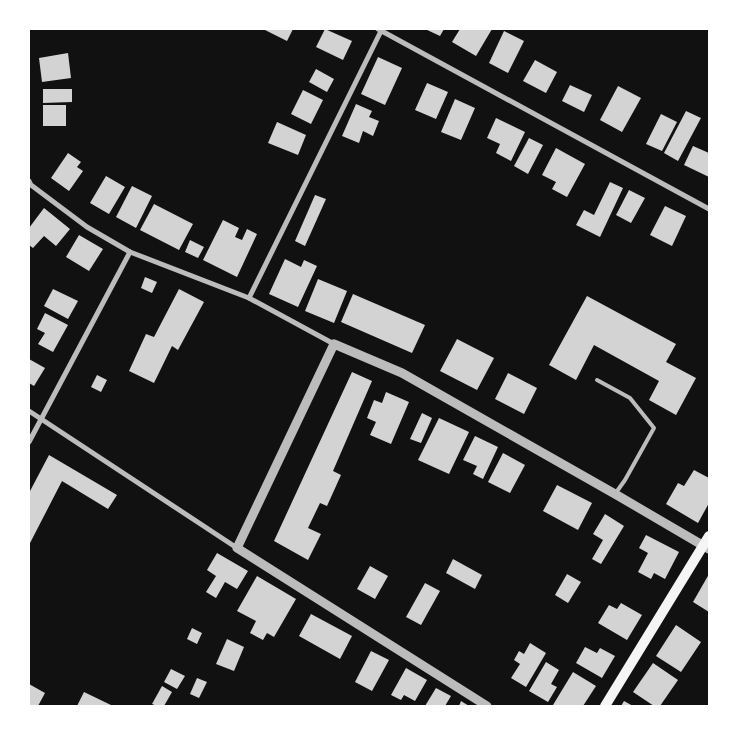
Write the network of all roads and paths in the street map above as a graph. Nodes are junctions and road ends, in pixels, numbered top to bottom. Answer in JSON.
{"nodes":[{"id":1,"x":380,"y":29,"type":"edge"},
{"id":2,"x":29,"y":181,"type":"edge"},
{"id":3,"x":709,"y":209,"type":"edge"},
{"id":4,"x":130,"y":252,"type":"junction"},
{"id":5,"x":249,"y":298,"type":"junction"},
{"id":6,"x":334,"y":344,"type":"junction"},
{"id":7,"x":597,"y":380,"type":"dead end"},
{"id":8,"x":29,"y":411,"type":"edge"},
{"id":9,"x":41,"y":419,"type":"junction"},
{"id":10,"x":29,"y":442,"type":"edge"},
{"id":11,"x":615,"y":494,"type":"junction"},
{"id":12,"x":709,"y":536,"type":"edge"},
{"id":13,"x":707,"y":547,"type":"edge"},
{"id":14,"x":237,"y":548,"type":"junction"},
{"id":15,"x":487,"y":706,"type":"edge"},
{"id":16,"x":605,"y":706,"type":"edge"}],
"edges":[{"from":1,"to":3,"type":"street"},
{"from":1,"to":5,"type":"street"},
{"from":2,"to":4,"type":"street"},
{"from":4,"to":5,"type":"street"},
{"from":4,"to":9,"type":"street"},
{"from":5,"to":6,"type":"street"},
{"from":6,"to":11,"type":"street"},
{"from":6,"to":14,"type":"street"},
{"from":7,"to":11,"type":"lane"},
{"from":8,"to":9,"type":"street"},
{"from":9,"to":10,"type":"street"},
{"from":9,"to":14,"type":"street"},
{"from":11,"to":13,"type":"street"},
{"from":12,"to":13,"type":"main road"},
{"from":13,"to":16,"type":"main road"},
{"from":14,"to":15,"type":"street"}]}
